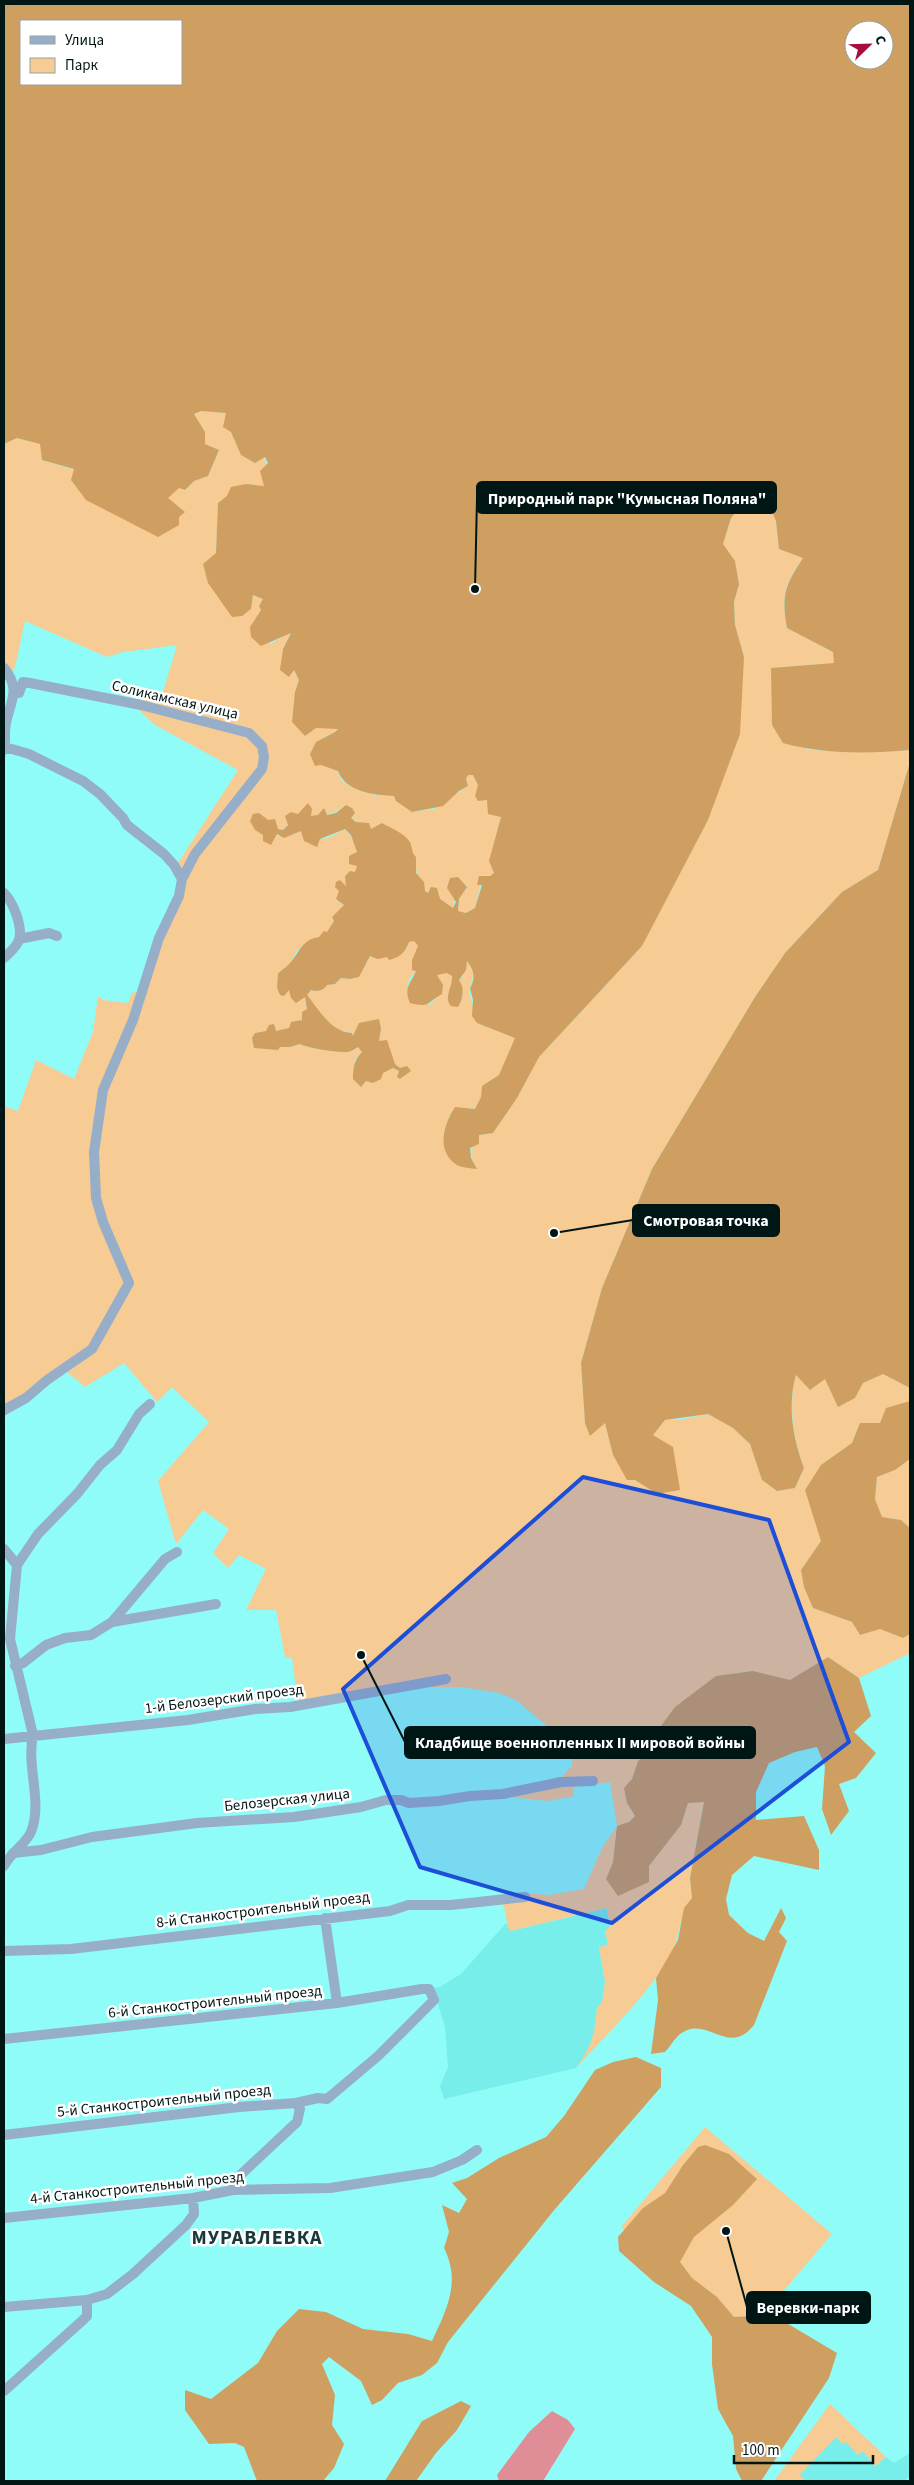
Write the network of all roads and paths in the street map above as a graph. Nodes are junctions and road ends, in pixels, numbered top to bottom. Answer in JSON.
{"nodes":[{"id":1,"x":4,"y":668,"type":"edge"},
{"id":2,"x":14,"y":692,"type":"junction"},
{"id":3,"x":4,"y":749,"type":"edge"},
{"id":4,"x":182,"y":879,"type":"junction"},
{"id":5,"x":4,"y":892,"type":"edge"},
{"id":6,"x":57,"y":936,"type":"dead end"},
{"id":7,"x":19,"y":939,"type":"junction"},
{"id":8,"x":4,"y":958,"type":"edge"},
{"id":9,"x":150,"y":1404,"type":"dead end"},
{"id":10,"x":4,"y":1410,"type":"edge"},
{"id":11,"x":4,"y":1549,"type":"edge"},
{"id":12,"x":177,"y":1552,"type":"dead end"},
{"id":13,"x":17,"y":1565,"type":"junction"},
{"id":14,"x":216,"y":1604,"type":"dead end"},
{"id":15,"x":112,"y":1622,"type":"junction"},
{"id":16,"x":7,"y":1640,"type":"edge"},
{"id":17,"x":15,"y":1666,"type":"junction"},
{"id":18,"x":446,"y":1679,"type":"dead end"},
{"id":19,"x":33,"y":1735,"type":"junction"},
{"id":20,"x":4,"y":1739,"type":"edge"},
{"id":21,"x":594,"y":1781,"type":"dead end"},
{"id":22,"x":13,"y":1854,"type":"junction"},
{"id":23,"x":4,"y":1866,"type":"edge"},
{"id":24,"x":525,"y":1896,"type":"dead end"},
{"id":25,"x":325,"y":1918,"type":"junction"},
{"id":26,"x":4,"y":1951,"type":"edge"},
{"id":27,"x":337,"y":2003,"type":"junction"},
{"id":28,"x":4,"y":2039,"type":"edge"},
{"id":29,"x":327,"y":2099,"type":"joint"},
{"id":30,"x":296,"y":2103,"type":"junction"},
{"id":31,"x":4,"y":2134,"type":"edge"},
{"id":32,"x":477,"y":2150,"type":"dead end"},
{"id":33,"x":233,"y":2190,"type":"junction"},
{"id":34,"x":193,"y":2198,"type":"junction"},
{"id":35,"x":4,"y":2218,"type":"edge"},
{"id":36,"x":87,"y":2300,"type":"junction"},
{"id":37,"x":4,"y":2307,"type":"edge"},
{"id":38,"x":4,"y":2391,"type":"edge"}],
"edges":[{"from":1,"to":2,"type":"street"},
{"from":2,"to":3,"type":"street"},
{"from":2,"to":4,"type":"street","name":"Соликамская улица"},
{"from":3,"to":4,"type":"street"},
{"from":4,"to":10,"type":"street","name":"Соликамская улица"},
{"from":5,"to":7,"type":"street"},
{"from":6,"to":7,"type":"street"},
{"from":7,"to":8,"type":"street"},
{"from":9,"to":13,"type":"street"},
{"from":11,"to":13,"type":"street"},
{"from":12,"to":15,"type":"street"},
{"from":13,"to":16,"type":"street"},
{"from":14,"to":15,"type":"street"},
{"from":15,"to":17,"type":"street"},
{"from":16,"to":17,"type":"street"},
{"from":17,"to":19,"type":"street"},
{"from":18,"to":19,"type":"street","name":"1-й Белозерский проезд"},
{"from":19,"to":20,"type":"street","name":"1-й Белозерский проезд"},
{"from":19,"to":22,"type":"street"},
{"from":21,"to":22,"type":"street","name":"Белозерская улица"},
{"from":22,"to":23,"type":"street"},
{"from":24,"to":25,"type":"street","name":"8-й Станкостроительный проезд"},
{"from":25,"to":26,"type":"street","name":"8-й Станкостроительный проезд"},
{"from":25,"to":27,"type":"street"},
{"from":27,"to":28,"type":"street","name":"6-й Станкостроительный проезд"},
{"from":27,"to":29,"type":"street","name":"6-й Станкостроительный проезд"},
{"from":29,"to":30,"type":"street","name":"5-й Станкостроительный проезд"},
{"from":30,"to":31,"type":"street","name":"5-й Станкостроительный проезд"},
{"from":30,"to":33,"type":"street"},
{"from":32,"to":33,"type":"street","name":"4-й Станкостроительный проезд"},
{"from":33,"to":34,"type":"street","name":"4-й Станкостроительный проезд"},
{"from":34,"to":35,"type":"street","name":"4-й Станкостроительный проезд"},
{"from":34,"to":36,"type":"street"},
{"from":36,"to":37,"type":"street"},
{"from":36,"to":38,"type":"street"}]}
